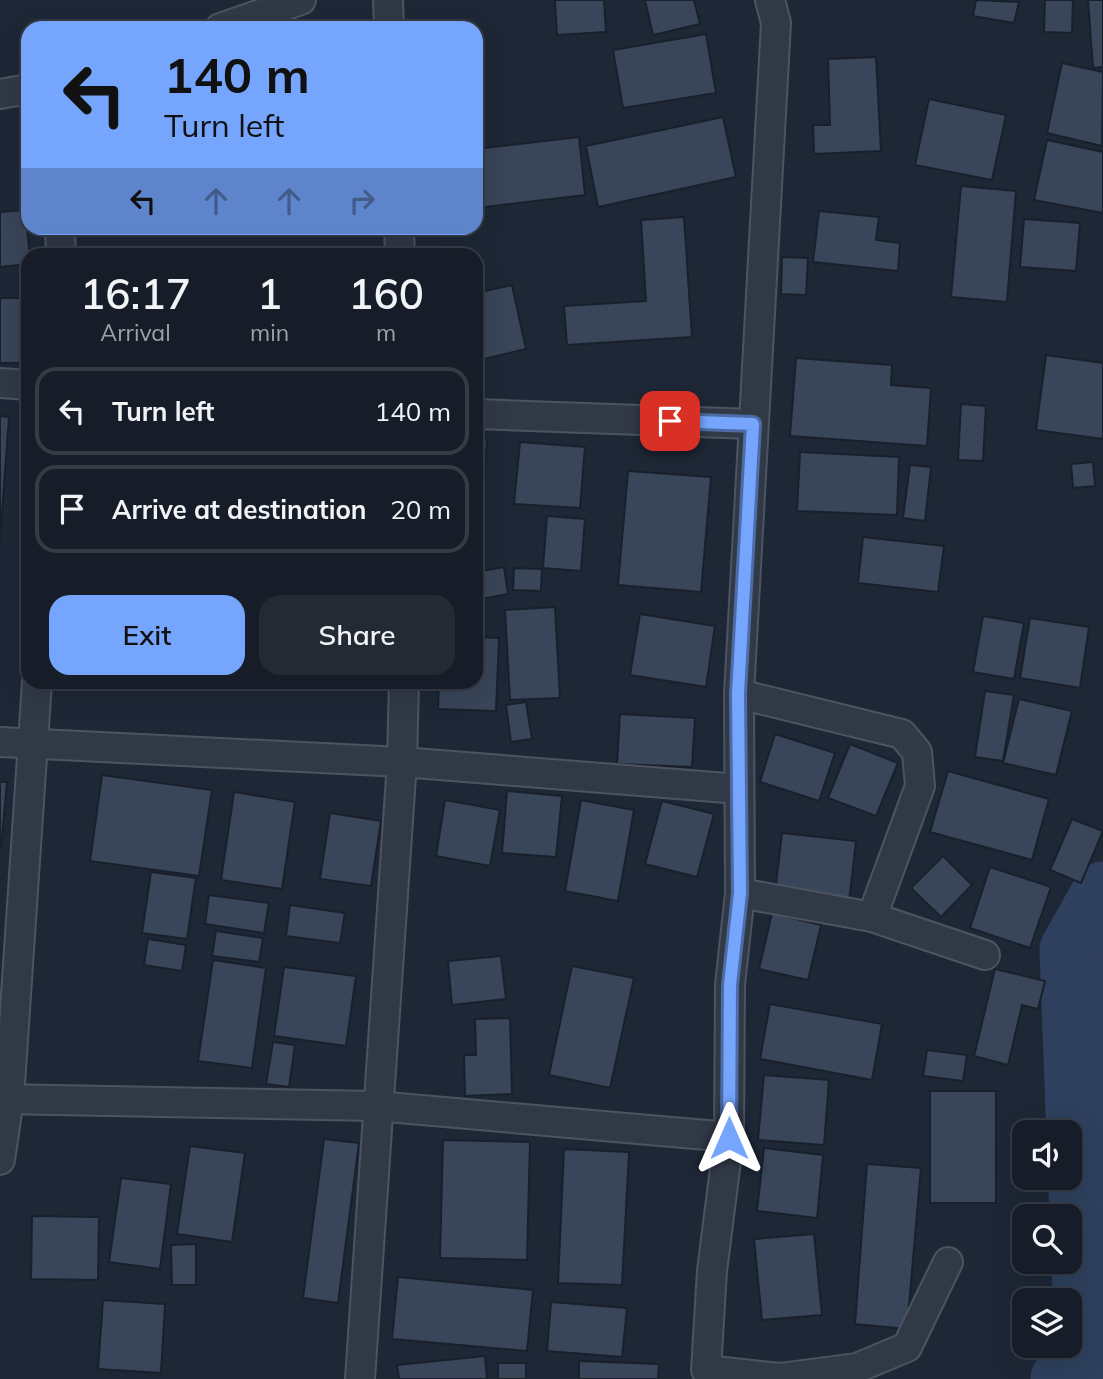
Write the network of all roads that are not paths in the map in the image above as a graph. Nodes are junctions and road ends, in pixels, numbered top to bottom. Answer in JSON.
{"nodes":[{"id":1,"x":301,"y":0,"type":"edge"},
{"id":2,"x":388,"y":0,"type":"edge"},
{"id":3,"x":770,"y":0,"type":"edge"},
{"id":4,"x":240,"y":21,"type":"edge"},
{"id":5,"x":389,"y":21,"type":"edge"},
{"id":6,"x":21,"y":90,"type":"edge"},
{"id":7,"x":0,"y":94,"type":"edge"},
{"id":8,"x":0,"y":383,"type":"edge"},
{"id":9,"x":21,"y":384,"type":"edge"},
{"id":10,"x":483,"y":414,"type":"edge"},
{"id":11,"x":753,"y":424,"type":"junction"},
{"id":12,"x":36,"y":689,"type":"edge"},
{"id":13,"x":404,"y":689,"type":"edge"},
{"id":14,"x":738,"y":694,"type":"junction"},
{"id":15,"x":0,"y":742,"type":"edge"},
{"id":16,"x":32,"y":743,"type":"junction"},
{"id":17,"x":402,"y":762,"type":"junction"},
{"id":18,"x":739,"y":789,"type":"junction"},
{"id":19,"x":740,"y":893,"type":"junction"},
{"id":20,"x":872,"y":917,"type":"junction"},
{"id":21,"x":985,"y":955,"type":"dead end"},
{"id":22,"x":4,"y":1099,"type":"edge"},
{"id":23,"x":376,"y":1106,"type":"junction"},
{"id":24,"x":729,"y":1138,"type":"junction"},
{"id":25,"x":0,"y":1160,"type":"edge"},
{"id":26,"x":948,"y":1262,"type":"dead end"},
{"id":27,"x":360,"y":1379,"type":"edge"}],
"edges":[{"from":1,"to":4,"type":"street"},
{"from":2,"to":5,"type":"street"},
{"from":3,"to":11,"type":"street"},
{"from":6,"to":7,"type":"street"},
{"from":8,"to":9,"type":"street"},
{"from":10,"to":11,"type":"street"},
{"from":11,"to":14,"type":"street"},
{"from":12,"to":16,"type":"street"},
{"from":13,"to":17,"type":"street"},
{"from":14,"to":18,"type":"street"},
{"from":14,"to":20,"type":"street"},
{"from":15,"to":16,"type":"street"},
{"from":16,"to":17,"type":"street"},
{"from":16,"to":22,"type":"street"},
{"from":17,"to":18,"type":"street"},
{"from":17,"to":23,"type":"street"},
{"from":18,"to":19,"type":"street"},
{"from":19,"to":20,"type":"street"},
{"from":19,"to":24,"type":"street"},
{"from":20,"to":21,"type":"street"},
{"from":22,"to":23,"type":"street"},
{"from":22,"to":25,"type":"street"},
{"from":23,"to":24,"type":"street"},
{"from":23,"to":27,"type":"street"},
{"from":24,"to":26,"type":"street"}]}
